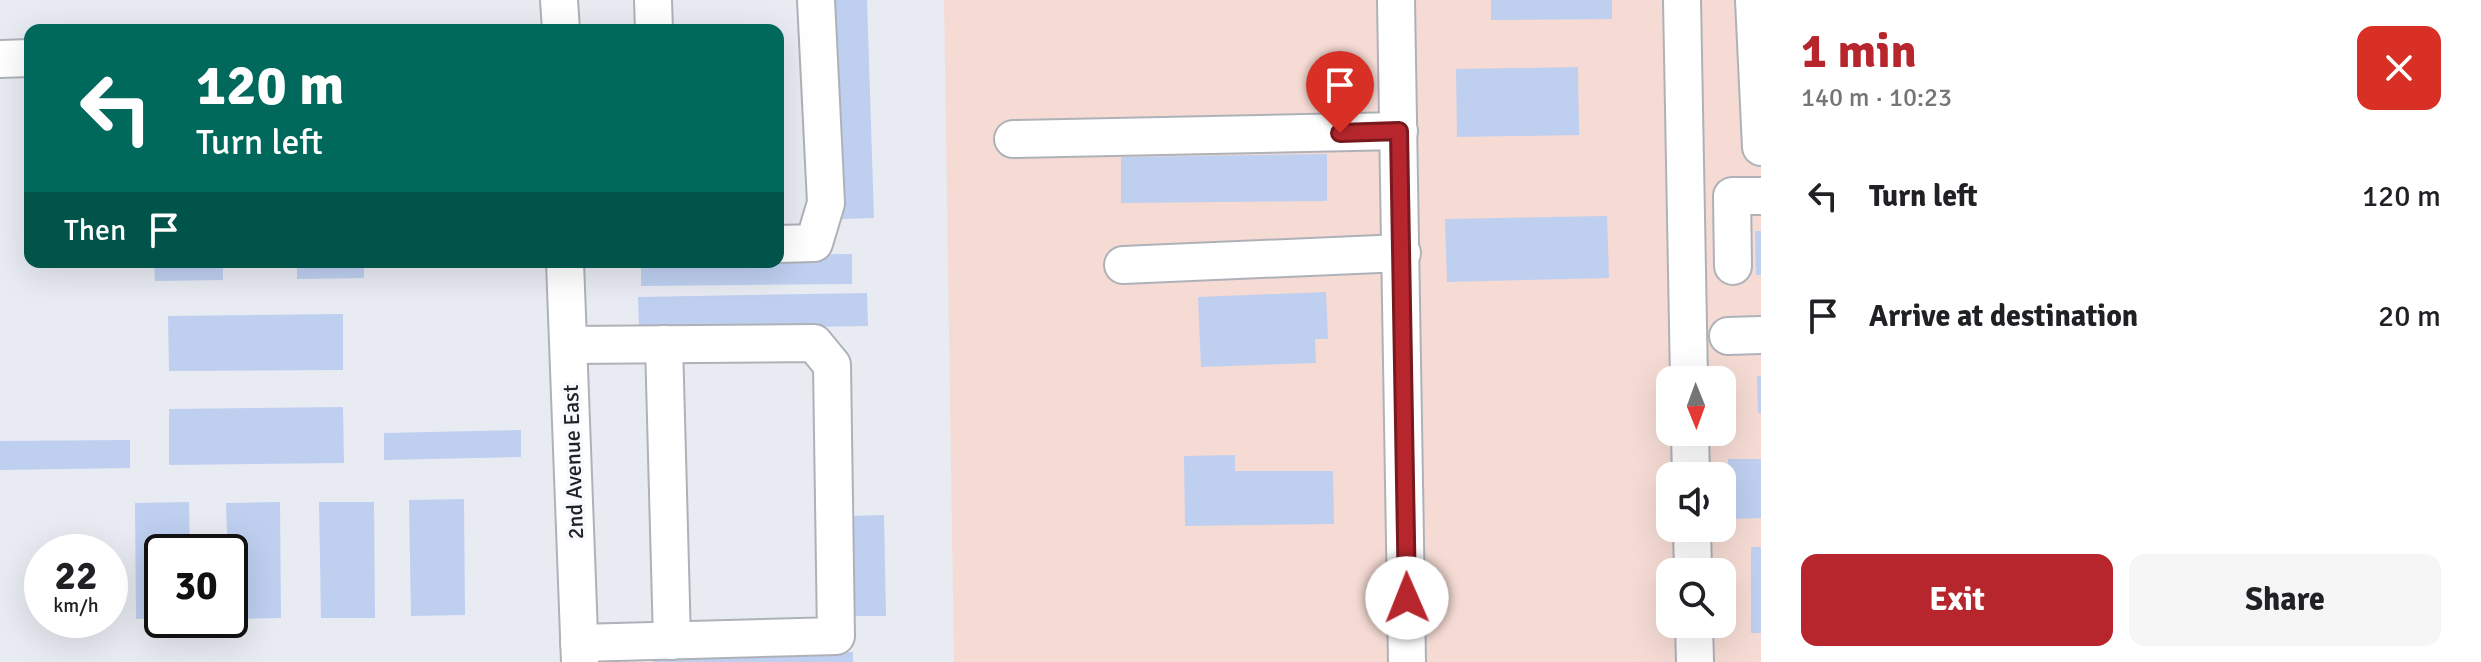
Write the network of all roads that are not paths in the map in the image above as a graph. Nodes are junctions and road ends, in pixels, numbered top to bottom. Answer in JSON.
{"nodes":[{"id":1,"x":559,"y":0,"type":"edge"},
{"id":2,"x":653,"y":0,"type":"edge"},
{"id":3,"x":816,"y":0,"type":"edge"},
{"id":4,"x":1396,"y":0,"type":"edge"},
{"id":5,"x":1682,"y":0,"type":"edge"},
{"id":6,"x":1754,"y":0,"type":"edge"},
{"id":7,"x":561,"y":24,"type":"edge"},
{"id":8,"x":654,"y":24,"type":"edge"},
{"id":9,"x":24,"y":58,"type":"edge"},
{"id":10,"x":0,"y":59,"type":"edge"},
{"id":11,"x":1399,"y":131,"type":"junction"},
{"id":12,"x":1013,"y":139,"type":"dead end"},
{"id":13,"x":1761,"y":147,"type":"edge"},
{"id":14,"x":1761,"y":196,"type":"edge"},
{"id":15,"x":784,"y":244,"type":"edge"},
{"id":16,"x":1402,"y":253,"type":"junction"},
{"id":17,"x":1123,"y":265,"type":"dead end"},
{"id":18,"x":1733,"y":266,"type":"dead end"},
{"id":19,"x":565,"y":268,"type":"edge"},
{"id":20,"x":664,"y":344,"type":"junction"},
{"id":21,"x":569,"y":345,"type":"junction"},
{"id":22,"x":1689,"y":366,"type":"edge"},
{"id":23,"x":1694,"y":638,"type":"edge"},
{"id":24,"x":672,"y":641,"type":"junction"},
{"id":25,"x":580,"y":652,"type":"edge"},
{"id":26,"x":1407,"y":662,"type":"edge"},
{"id":27,"x":1695,"y":662,"type":"edge"}],
"edges":[{"from":1,"to":7,"type":"street"},
{"from":2,"to":8,"type":"street"},
{"from":3,"to":15,"type":"street"},
{"from":4,"to":11,"type":"street"},
{"from":5,"to":22,"type":"street"},
{"from":6,"to":13,"type":"street"},
{"from":9,"to":10,"type":"street"},
{"from":11,"to":12,"type":"street"},
{"from":11,"to":16,"type":"street"},
{"from":14,"to":18,"type":"street"},
{"from":16,"to":17,"type":"street"},
{"from":16,"to":26,"type":"street"},
{"from":19,"to":21,"type":"street","name":"2nd Avenue East"},
{"from":20,"to":21,"type":"street"},
{"from":20,"to":24,"type":"street"},
{"from":20,"to":24,"type":"street"},
{"from":21,"to":25,"type":"street","name":"2nd Avenue East"},
{"from":23,"to":27,"type":"street"},
{"from":24,"to":25,"type":"street"}]}
